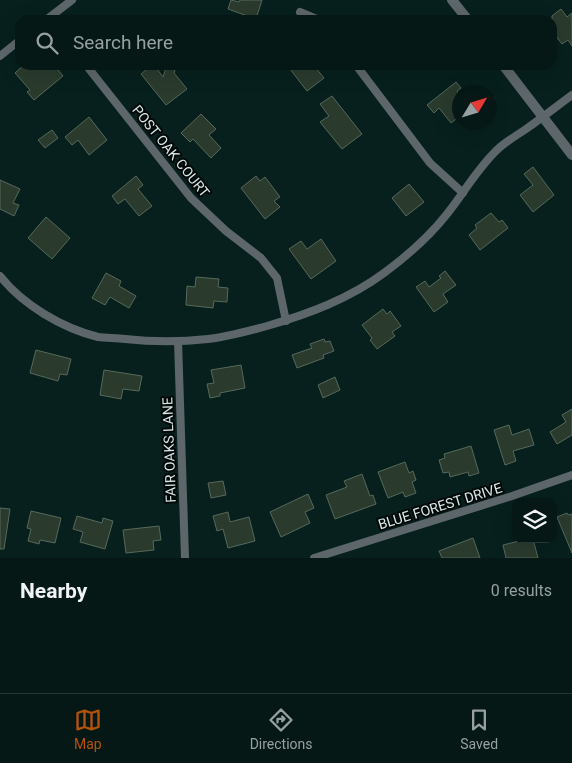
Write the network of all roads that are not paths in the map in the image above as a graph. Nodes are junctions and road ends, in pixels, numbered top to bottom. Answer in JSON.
{"nodes":[{"id":1,"x":72,"y":0,"type":"edge"},
{"id":2,"x":452,"y":0,"type":"edge"},
{"id":3,"x":300,"y":12,"type":"dead end"},
{"id":4,"x":53,"y":15,"type":"edge"},
{"id":5,"x":307,"y":15,"type":"edge"},
{"id":6,"x":464,"y":15,"type":"edge"},
{"id":7,"x":15,"y":44,"type":"edge"},
{"id":8,"x":0,"y":56,"type":"edge"},
{"id":9,"x":90,"y":70,"type":"edge"},
{"id":10,"x":360,"y":70,"type":"edge"},
{"id":11,"x":506,"y":70,"type":"edge"},
{"id":12,"x":572,"y":95,"type":"edge"},
{"id":13,"x":543,"y":117,"type":"junction"},
{"id":14,"x":572,"y":155,"type":"edge"},
{"id":15,"x":463,"y":193,"type":"junction"},
{"id":16,"x":0,"y":276,"type":"edge"},
{"id":17,"x":286,"y":321,"type":"junction"},
{"id":18,"x":178,"y":341,"type":"junction"},
{"id":19,"x":572,"y":474,"type":"edge"},
{"id":20,"x":185,"y":558,"type":"edge"},
{"id":21,"x":314,"y":558,"type":"edge"}],
"edges":[{"from":1,"to":4,"type":"street"},
{"from":2,"to":6,"type":"street"},
{"from":3,"to":5,"type":"street"},
{"from":7,"to":8,"type":"street"},
{"from":9,"to":17,"type":"street","name":"POST OAK COURT"},
{"from":10,"to":15,"type":"street"},
{"from":11,"to":13,"type":"street"},
{"from":12,"to":13,"type":"street"},
{"from":13,"to":14,"type":"street"},
{"from":13,"to":15,"type":"street"},
{"from":15,"to":17,"type":"street"},
{"from":16,"to":18,"type":"street"},
{"from":17,"to":18,"type":"street"},
{"from":18,"to":20,"type":"street","name":"FAIR OAKS LANE"},
{"from":19,"to":21,"type":"street","name":"BLUE FOREST DRIVE"}]}
